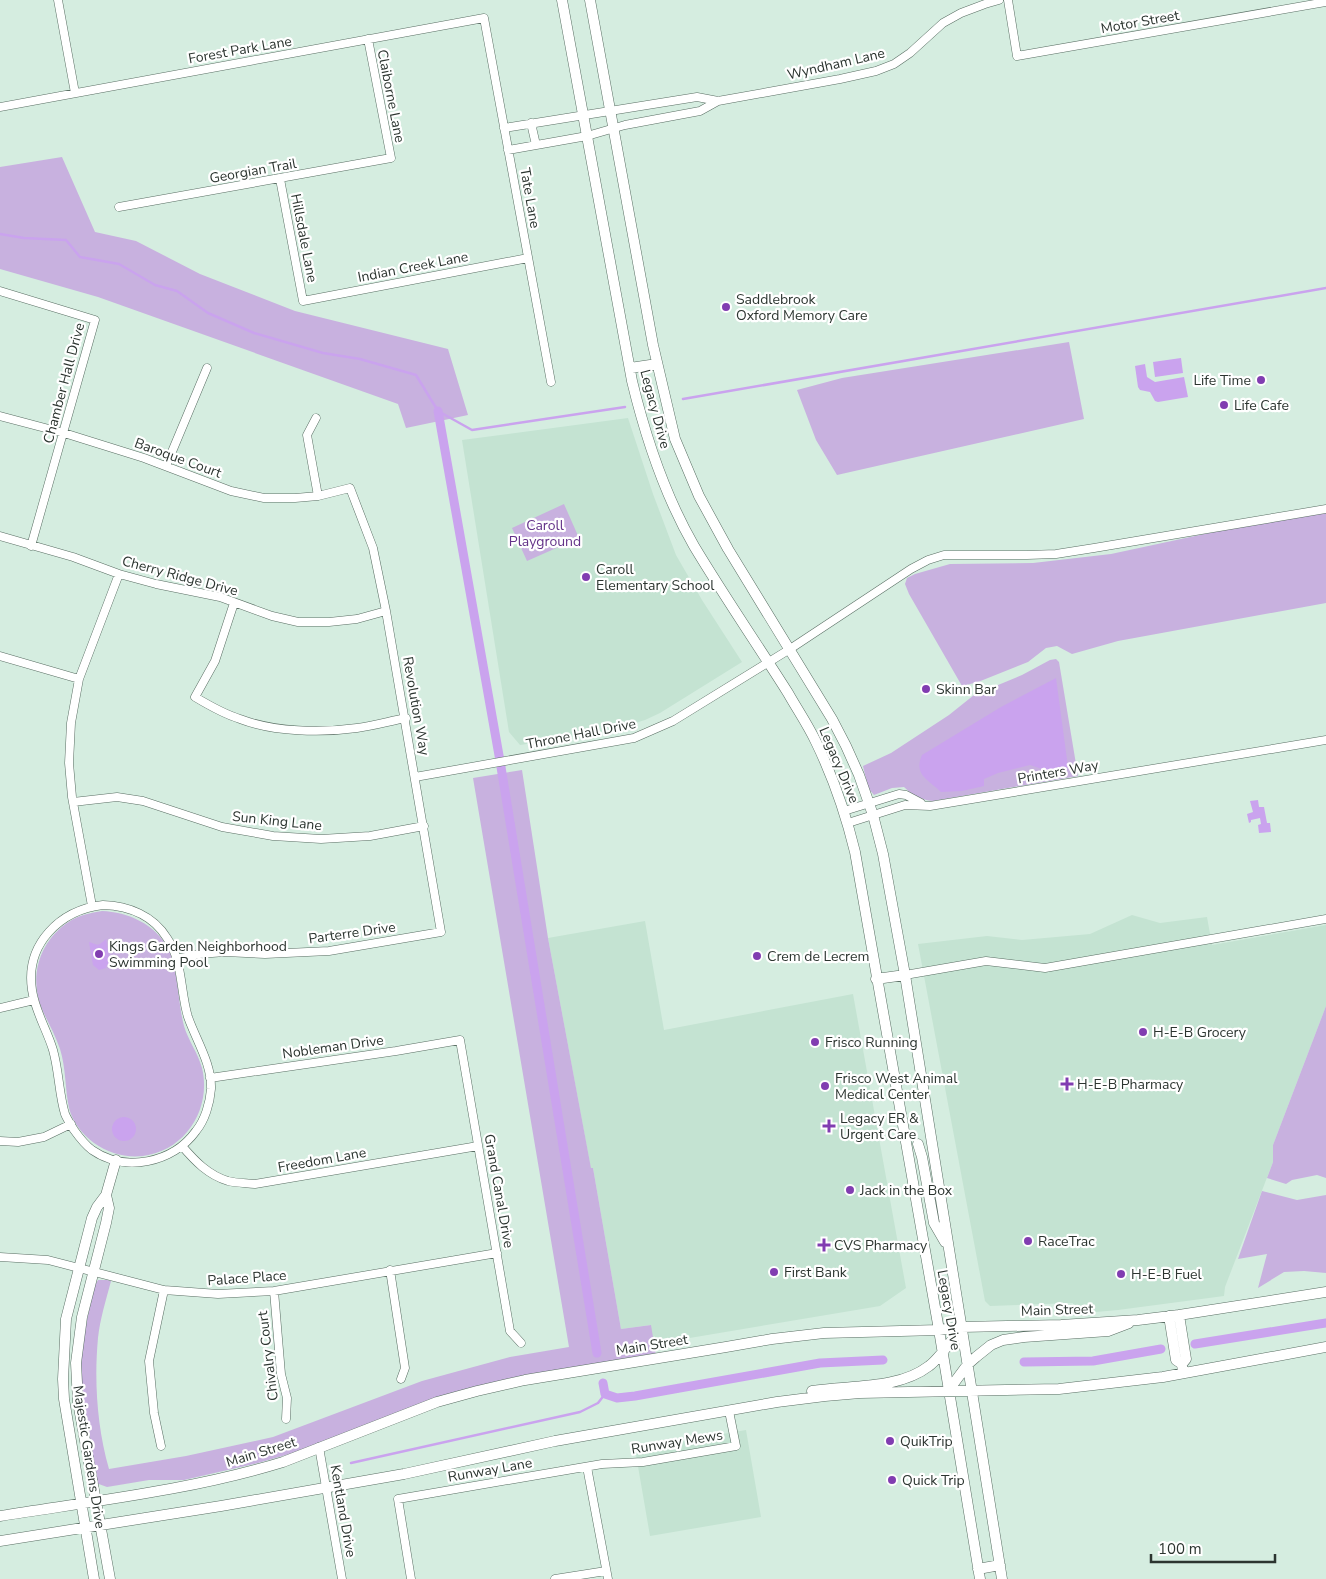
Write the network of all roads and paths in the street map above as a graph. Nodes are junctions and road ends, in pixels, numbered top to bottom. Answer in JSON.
{"nodes":[{"id":1,"x":58,"y":0,"type":"edge"},
{"id":2,"x":562,"y":0,"type":"edge"},
{"id":3,"x":590,"y":0,"type":"edge"},
{"id":4,"x":1000,"y":0,"type":"edge"},
{"id":5,"x":1008,"y":0,"type":"edge"},
{"id":6,"x":1326,"y":2,"type":"edge"},
{"id":7,"x":484,"y":18,"type":"joint"},
{"id":8,"x":368,"y":39,"type":"junction"},
{"id":9,"x":76,"y":93,"type":"junction"},
{"id":10,"x":718,"y":100,"type":"junction"},
{"id":11,"x":0,"y":107,"type":"edge"},
{"id":12,"x":610,"y":111,"type":"junction"},
{"id":13,"x":583,"y":114,"type":"junction"},
{"id":14,"x":531,"y":123,"type":"junction"},
{"id":15,"x":504,"y":128,"type":"junction"},
{"id":16,"x":614,"y":128,"type":"junction"},
{"id":17,"x":587,"y":136,"type":"junction"},
{"id":18,"x":536,"y":145,"type":"junction"},
{"id":19,"x":508,"y":150,"type":"junction"},
{"id":20,"x":391,"y":158,"type":"joint"},
{"id":21,"x":280,"y":179,"type":"junction"},
{"id":22,"x":119,"y":208,"type":"dead end"},
{"id":23,"x":528,"y":258,"type":"junction"},
{"id":24,"x":0,"y":291,"type":"edge"},
{"id":25,"x":303,"y":301,"type":"joint"},
{"id":26,"x":657,"y":364,"type":"junction"},
{"id":27,"x":207,"y":368,"type":"dead end"},
{"id":28,"x":630,"y":368,"type":"junction"},
{"id":29,"x":551,"y":382,"type":"dead end"},
{"id":30,"x":0,"y":416,"type":"edge"},
{"id":31,"x":316,"y":418,"type":"dead end"},
{"id":32,"x":64,"y":433,"type":"junction"},
{"id":33,"x":166,"y":466,"type":"junction"},
{"id":34,"x":350,"y":488,"type":"joint"},
{"id":35,"x":318,"y":496,"type":"junction"},
{"id":36,"x":1326,"y":509,"type":"edge"},
{"id":37,"x":0,"y":536,"type":"edge"},
{"id":38,"x":31,"y":546,"type":"junction"},
{"id":39,"x":119,"y":574,"type":"junction"},
{"id":40,"x":234,"y":603,"type":"junction"},
{"id":41,"x":386,"y":611,"type":"junction"},
{"id":42,"x":790,"y":649,"type":"junction"},
{"id":43,"x":0,"y":656,"type":"edge"},
{"id":44,"x":768,"y":661,"type":"junction"},
{"id":45,"x":79,"y":679,"type":"junction"},
{"id":46,"x":406,"y":718,"type":"junction"},
{"id":47,"x":1326,"y":740,"type":"edge"},
{"id":48,"x":416,"y":777,"type":"junction"},
{"id":49,"x":73,"y":802,"type":"junction"},
{"id":50,"x":869,"y":803,"type":"junction"},
{"id":51,"x":930,"y":806,"type":"junction"},
{"id":52,"x":844,"y":810,"type":"junction"},
{"id":53,"x":873,"y":815,"type":"junction"},
{"id":54,"x":848,"y":823,"type":"junction"},
{"id":55,"x":424,"y":826,"type":"junction"},
{"id":56,"x":92,"y":906,"type":"junction"},
{"id":57,"x":1326,"y":919,"type":"edge"},
{"id":58,"x":441,"y":932,"type":"joint"},
{"id":59,"x":177,"y":959,"type":"junction"},
{"id":60,"x":905,"y":975,"type":"junction"},
{"id":61,"x":876,"y":979,"type":"junction"},
{"id":62,"x":34,"y":1000,"type":"junction"},
{"id":63,"x":0,"y":1008,"type":"edge"},
{"id":64,"x":460,"y":1040,"type":"joint"},
{"id":65,"x":210,"y":1078,"type":"junction"},
{"id":66,"x":70,"y":1124,"type":"junction"},
{"id":67,"x":0,"y":1141,"type":"edge"},
{"id":68,"x":932,"y":1143,"type":"junction"},
{"id":69,"x":918,"y":1144,"type":"junction"},
{"id":70,"x":182,"y":1146,"type":"junction"},
{"id":71,"x":478,"y":1146,"type":"junction"},
{"id":72,"x":906,"y":1146,"type":"junction"},
{"id":73,"x":116,"y":1160,"type":"junction"},
{"id":74,"x":106,"y":1195,"type":"junction"},
{"id":75,"x":950,"y":1250,"type":"junction"},
{"id":76,"x":497,"y":1253,"type":"junction"},
{"id":77,"x":0,"y":1257,"type":"edge"},
{"id":78,"x":79,"y":1268,"type":"junction"},
{"id":79,"x":390,"y":1270,"type":"junction"},
{"id":80,"x":94,"y":1272,"type":"junction"},
{"id":81,"x":164,"y":1290,"type":"junction"},
{"id":82,"x":274,"y":1291,"type":"junction"},
{"id":83,"x":1326,"y":1292,"type":"edge"},
{"id":84,"x":1174,"y":1316,"type":"junction"},
{"id":85,"x":1138,"y":1320,"type":"junction"},
{"id":86,"x":962,"y":1327,"type":"junction"},
{"id":87,"x":939,"y":1330,"type":"junction"},
{"id":88,"x":521,"y":1342,"type":"dead end"},
{"id":89,"x":1326,"y":1347,"type":"edge"},
{"id":90,"x":942,"y":1351,"type":"junction"},
{"id":91,"x":968,"y":1364,"type":"junction"},
{"id":92,"x":1182,"y":1368,"type":"junction"},
{"id":93,"x":401,"y":1379,"type":"dead end"},
{"id":94,"x":948,"y":1391,"type":"junction"},
{"id":95,"x":973,"y":1391,"type":"junction"},
{"id":96,"x":777,"y":1402,"type":"junction"},
{"id":97,"x":729,"y":1411,"type":"junction"},
{"id":98,"x":286,"y":1419,"type":"dead end"},
{"id":99,"x":161,"y":1446,"type":"dead end"},
{"id":100,"x":319,"y":1447,"type":"junction"},
{"id":101,"x":587,"y":1467,"type":"junction"},
{"id":102,"x":326,"y":1487,"type":"junction"},
{"id":103,"x":96,"y":1501,"type":"junction"},
{"id":104,"x":81,"y":1503,"type":"junction"},
{"id":105,"x":0,"y":1516,"type":"edge"},
{"id":106,"x":100,"y":1525,"type":"junction"},
{"id":107,"x":85,"y":1527,"type":"junction"},
{"id":108,"x":0,"y":1541,"type":"edge"},
{"id":109,"x":1000,"y":1565,"type":"junction"},
{"id":110,"x":979,"y":1574,"type":"edge"},
{"id":111,"x":607,"y":1575,"type":"edge"},
{"id":112,"x":94,"y":1579,"type":"edge"},
{"id":113,"x":110,"y":1579,"type":"edge"},
{"id":114,"x":342,"y":1579,"type":"edge"},
{"id":115,"x":411,"y":1579,"type":"edge"},
{"id":116,"x":554,"y":1579,"type":"edge"},
{"id":117,"x":1002,"y":1579,"type":"edge"}],
"edges":[{"from":1,"to":9,"type":"street"},
{"from":2,"to":13,"type":"main road","name":"Legacy Drive"},
{"from":3,"to":12,"type":"main road","name":"Legacy Drive"},
{"from":4,"to":10,"type":"street","name":"Wyndham Lane"},
{"from":5,"to":6,"type":"street","name":"Motor Street"},
{"from":7,"to":8,"type":"street","name":"Forest Park Lane"},
{"from":7,"to":15,"type":"street","name":"Tate Lane"},
{"from":8,"to":9,"type":"street","name":"Forest Park Lane"},
{"from":8,"to":20,"type":"street","name":"Claiborne Lane"},
{"from":9,"to":11,"type":"street","name":"Forest Park Lane"},
{"from":10,"to":12,"type":"street","name":"Wyndham Lane"},
{"from":10,"to":16,"type":"street","name":"Wyndham Lane"},
{"from":12,"to":13,"type":"street","name":"Wyndham Lane"},
{"from":12,"to":16,"type":"main road","name":"Legacy Drive"},
{"from":13,"to":14,"type":"street","name":"Wyndham Lane"},
{"from":13,"to":17,"type":"main road","name":"Legacy Drive"},
{"from":14,"to":15,"type":"street","name":"Wyndham Lane"},
{"from":14,"to":18,"type":"street"},
{"from":15,"to":19,"type":"street","name":"Tate Lane"},
{"from":16,"to":17,"type":"street","name":"Wyndham Lane"},
{"from":16,"to":26,"type":"main road","name":"Legacy Drive"},
{"from":17,"to":18,"type":"street","name":"Wyndham Lane"},
{"from":17,"to":28,"type":"main road","name":"Legacy Drive"},
{"from":18,"to":19,"type":"street","name":"Wyndham Lane"},
{"from":19,"to":23,"type":"street","name":"Tate Lane"},
{"from":20,"to":21,"type":"street","name":"Georgian Trail"},
{"from":21,"to":22,"type":"street","name":"Georgian Trail"},
{"from":21,"to":25,"type":"street","name":"Hillsdale Lane"},
{"from":23,"to":25,"type":"street","name":"Indian Creek Lane"},
{"from":23,"to":29,"type":"street","name":"Tate Lane"},
{"from":24,"to":32,"type":"street","name":"Chamber Hall Drive"},
{"from":26,"to":28,"type":"main road"},
{"from":26,"to":42,"type":"main road","name":"Legacy Drive"},
{"from":27,"to":33,"type":"street"},
{"from":28,"to":44,"type":"main road","name":"Legacy Drive"},
{"from":30,"to":32,"type":"street","name":"Baroque Court"},
{"from":31,"to":35,"type":"street"},
{"from":32,"to":33,"type":"street","name":"Baroque Court"},
{"from":32,"to":38,"type":"street","name":"Chamber Hall Drive"},
{"from":33,"to":35,"type":"street","name":"Baroque Court"},
{"from":34,"to":35,"type":"street","name":"Baroque Court"},
{"from":34,"to":41,"type":"street","name":"Revolution Way"},
{"from":36,"to":42,"type":"street","name":"Throne Hall Drive"},
{"from":37,"to":38,"type":"street","name":"Cherry Ridge Drive"},
{"from":38,"to":39,"type":"street","name":"Cherry Ridge Drive"},
{"from":39,"to":40,"type":"street","name":"Cherry Ridge Drive"},
{"from":39,"to":45,"type":"street"},
{"from":40,"to":41,"type":"street","name":"Cherry Ridge Drive"},
{"from":40,"to":46,"type":"street"},
{"from":41,"to":46,"type":"street","name":"Revolution Way"},
{"from":42,"to":44,"type":"street","name":"Throne Hall Drive"},
{"from":42,"to":50,"type":"main road","name":"Legacy Drive"},
{"from":43,"to":45,"type":"street"},
{"from":44,"to":48,"type":"street","name":"Throne Hall Drive"},
{"from":44,"to":52,"type":"main road","name":"Legacy Drive"},
{"from":45,"to":49,"type":"street"},
{"from":46,"to":48,"type":"street","name":"Revolution Way"},
{"from":47,"to":51,"type":"street","name":"Printers Way"},
{"from":48,"to":55,"type":"street","name":"Revolution Way"},
{"from":49,"to":55,"type":"street","name":"Sun King Lane"},
{"from":49,"to":56,"type":"street"},
{"from":50,"to":51,"type":"street"},
{"from":50,"to":52,"type":"street"},
{"from":50,"to":53,"type":"main road","name":"Legacy Drive"},
{"from":51,"to":53,"type":"street","name":"Printers Way"},
{"from":52,"to":54,"type":"main road","name":"Legacy Drive"},
{"from":53,"to":54,"type":"street","name":"Printers Way"},
{"from":53,"to":60,"type":"main road","name":"Legacy Drive"},
{"from":54,"to":61,"type":"main road","name":"Legacy Drive"},
{"from":55,"to":58,"type":"street","name":"Revolution Way"},
{"from":56,"to":59,"type":"street"},
{"from":56,"to":62,"type":"street"},
{"from":57,"to":60,"type":"street"},
{"from":58,"to":59,"type":"street","name":"Parterre Drive"},
{"from":59,"to":65,"type":"street"},
{"from":60,"to":61,"type":"main road"},
{"from":60,"to":68,"type":"main road","name":"Legacy Drive"},
{"from":61,"to":72,"type":"main road","name":"Legacy Drive"},
{"from":62,"to":63,"type":"street"},
{"from":62,"to":66,"type":"street"},
{"from":64,"to":65,"type":"street","name":"Nobleman Drive"},
{"from":64,"to":71,"type":"street","name":"Grand Canal Drive"},
{"from":65,"to":70,"type":"street"},
{"from":66,"to":67,"type":"street"},
{"from":66,"to":73,"type":"street"},
{"from":68,"to":69,"type":"main road"},
{"from":68,"to":75,"type":"main road","name":"Legacy Drive"},
{"from":69,"to":72,"type":"main road"},
{"from":69,"to":75,"type":"main road"},
{"from":70,"to":71,"type":"street","name":"Freedom Lane"},
{"from":70,"to":73,"type":"street"},
{"from":71,"to":76,"type":"street","name":"Grand Canal Drive"},
{"from":72,"to":87,"type":"main road","name":"Legacy Drive"},
{"from":73,"to":74,"type":"main road","name":"Majestic Gardens Drive"},
{"from":74,"to":78,"type":"main road","name":"Majestic Gardens Drive"},
{"from":74,"to":80,"type":"main road","name":"Majestic Gardens Drive"},
{"from":75,"to":86,"type":"main road","name":"Legacy Drive"},
{"from":76,"to":79,"type":"street","name":"Palace Place"},
{"from":76,"to":88,"type":"street","name":"Grand Canal Drive"},
{"from":77,"to":78,"type":"street","name":"Palace Place"},
{"from":78,"to":80,"type":"street","name":"Palace Place"},
{"from":78,"to":104,"type":"main road","name":"Majestic Gardens Drive"},
{"from":79,"to":82,"type":"street","name":"Palace Place"},
{"from":79,"to":93,"type":"street"},
{"from":80,"to":81,"type":"street","name":"Palace Place"},
{"from":80,"to":103,"type":"main road","name":"Majestic Gardens Drive"},
{"from":81,"to":82,"type":"street","name":"Palace Place"},
{"from":81,"to":99,"type":"street"},
{"from":82,"to":98,"type":"street","name":"Chivalry Court"},
{"from":83,"to":84,"type":"main road","name":"Main Street"},
{"from":84,"to":85,"type":"main road","name":"Main Street"},
{"from":84,"to":92,"type":"main road"},
{"from":85,"to":86,"type":"main road","name":"Main Street"},
{"from":85,"to":91,"type":"main road"},
{"from":86,"to":87,"type":"main road","name":"Main Street"},
{"from":86,"to":90,"type":"main road"},
{"from":86,"to":91,"type":"main road","name":"Legacy Drive"},
{"from":87,"to":90,"type":"main road","name":"Legacy Drive"},
{"from":87,"to":100,"type":"main road","name":"Main Street"},
{"from":89,"to":92,"type":"main road"},
{"from":90,"to":94,"type":"main road","name":"Legacy Drive"},
{"from":90,"to":96,"type":"main road"},
{"from":91,"to":94,"type":"main road"},
{"from":91,"to":95,"type":"main road","name":"Legacy Drive"},
{"from":92,"to":95,"type":"main road"},
{"from":94,"to":95,"type":"main road"},
{"from":94,"to":96,"type":"main road"},
{"from":94,"to":110,"type":"main road","name":"Legacy Drive"},
{"from":95,"to":109,"type":"main road","name":"Legacy Drive"},
{"from":96,"to":97,"type":"main road"},
{"from":97,"to":101,"type":"street","name":"Runway Mews"},
{"from":97,"to":102,"type":"main road"},
{"from":100,"to":102,"type":"street","name":"Kentland Drive"},
{"from":100,"to":103,"type":"main road","name":"Main Street"},
{"from":101,"to":111,"type":"street"},
{"from":101,"to":115,"type":"street","name":"Runway Lane"},
{"from":102,"to":106,"type":"main road"},
{"from":102,"to":114,"type":"street","name":"Kentland Drive"},
{"from":103,"to":104,"type":"main road","name":"Main Street"},
{"from":103,"to":106,"type":"main road","name":"Majestic Gardens Drive"},
{"from":104,"to":105,"type":"main road","name":"Main Street"},
{"from":104,"to":107,"type":"main road","name":"Majestic Gardens Drive"},
{"from":106,"to":107,"type":"main road"},
{"from":106,"to":113,"type":"main road","name":"Majestic Gardens Drive"},
{"from":107,"to":108,"type":"main road"},
{"from":107,"to":112,"type":"main road","name":"Majestic Gardens Drive"},
{"from":109,"to":110,"type":"main road"},
{"from":109,"to":117,"type":"main road","name":"Legacy Drive"},
{"from":111,"to":116,"type":"street"}]}
